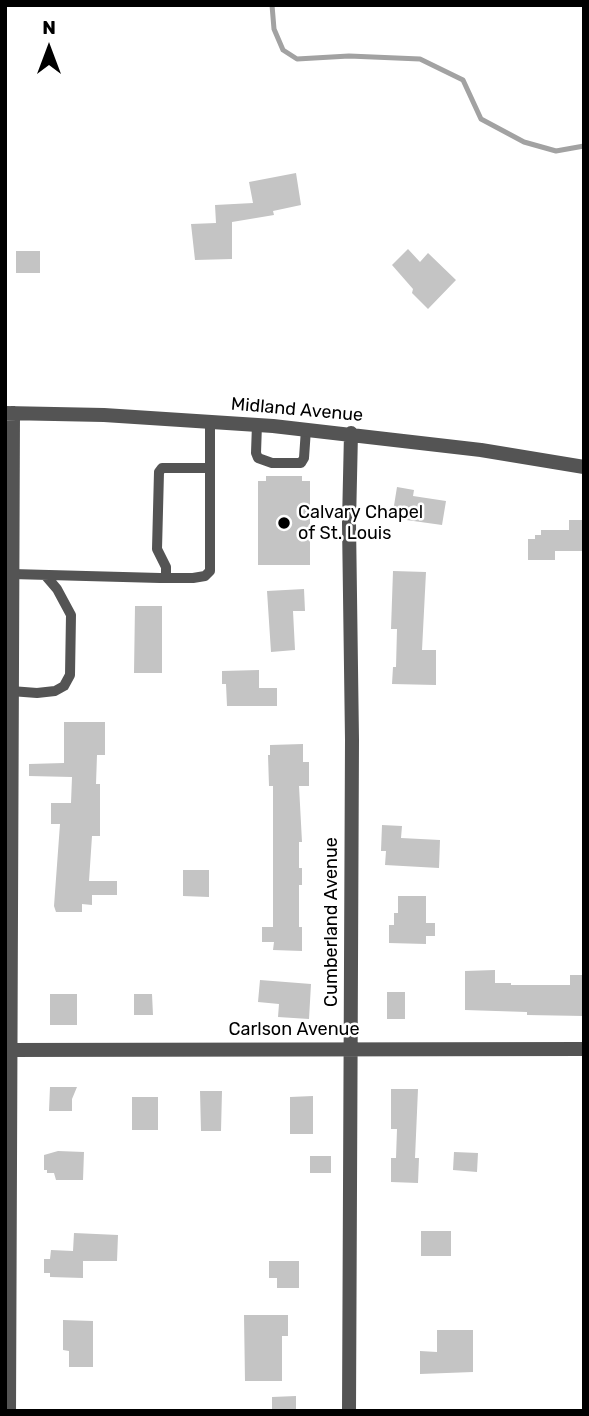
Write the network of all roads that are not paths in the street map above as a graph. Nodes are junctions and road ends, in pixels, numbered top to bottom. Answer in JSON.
{"nodes":[{"id":1,"x":9,"y":413,"type":"edge"},
{"id":2,"x":210,"y":421,"type":"junction"},
{"id":3,"x":257,"y":425,"type":"junction"},
{"id":4,"x":306,"y":429,"type":"junction"},
{"id":5,"x":351,"y":433,"type":"junction"},
{"id":6,"x":584,"y":467,"type":"edge"},
{"id":7,"x":210,"y":468,"type":"junction"},
{"id":8,"x":12,"y":574,"type":"junction"},
{"id":9,"x":45,"y":575,"type":"junction"},
{"id":10,"x":166,"y":578,"type":"junction"},
{"id":11,"x":11,"y":691,"type":"junction"},
{"id":12,"x":351,"y":1049,"type":"junction"},
{"id":13,"x":584,"y":1049,"type":"edge"},
{"id":14,"x":8,"y":1050,"type":"edge"},
{"id":15,"x":9,"y":1411,"type":"edge"},
{"id":16,"x":349,"y":1411,"type":"edge"}],
"edges":[{"from":1,"to":2,"type":"street","name":"Midland Avenue"},
{"from":1,"to":8,"type":"street"},
{"from":2,"to":3,"type":"street","name":"Midland Avenue"},
{"from":2,"to":7,"type":"lane"},
{"from":3,"to":4,"type":"street","name":"Midland Avenue"},
{"from":3,"to":4,"type":"lane"},
{"from":4,"to":5,"type":"street","name":"Midland Avenue"},
{"from":5,"to":6,"type":"street","name":"Midland Avenue"},
{"from":5,"to":12,"type":"street","name":"Cumberland Avenue"},
{"from":7,"to":10,"type":"lane"},
{"from":7,"to":10,"type":"lane"},
{"from":8,"to":9,"type":"lane"},
{"from":8,"to":11,"type":"street"},
{"from":9,"to":10,"type":"lane"},
{"from":9,"to":11,"type":"lane"},
{"from":11,"to":14,"type":"street"},
{"from":12,"to":13,"type":"street","name":"Carlson Avenue"},
{"from":12,"to":14,"type":"street","name":"Carlson Avenue"},
{"from":12,"to":16,"type":"street","name":"Cumberland Avenue"},
{"from":14,"to":15,"type":"street"}]}
